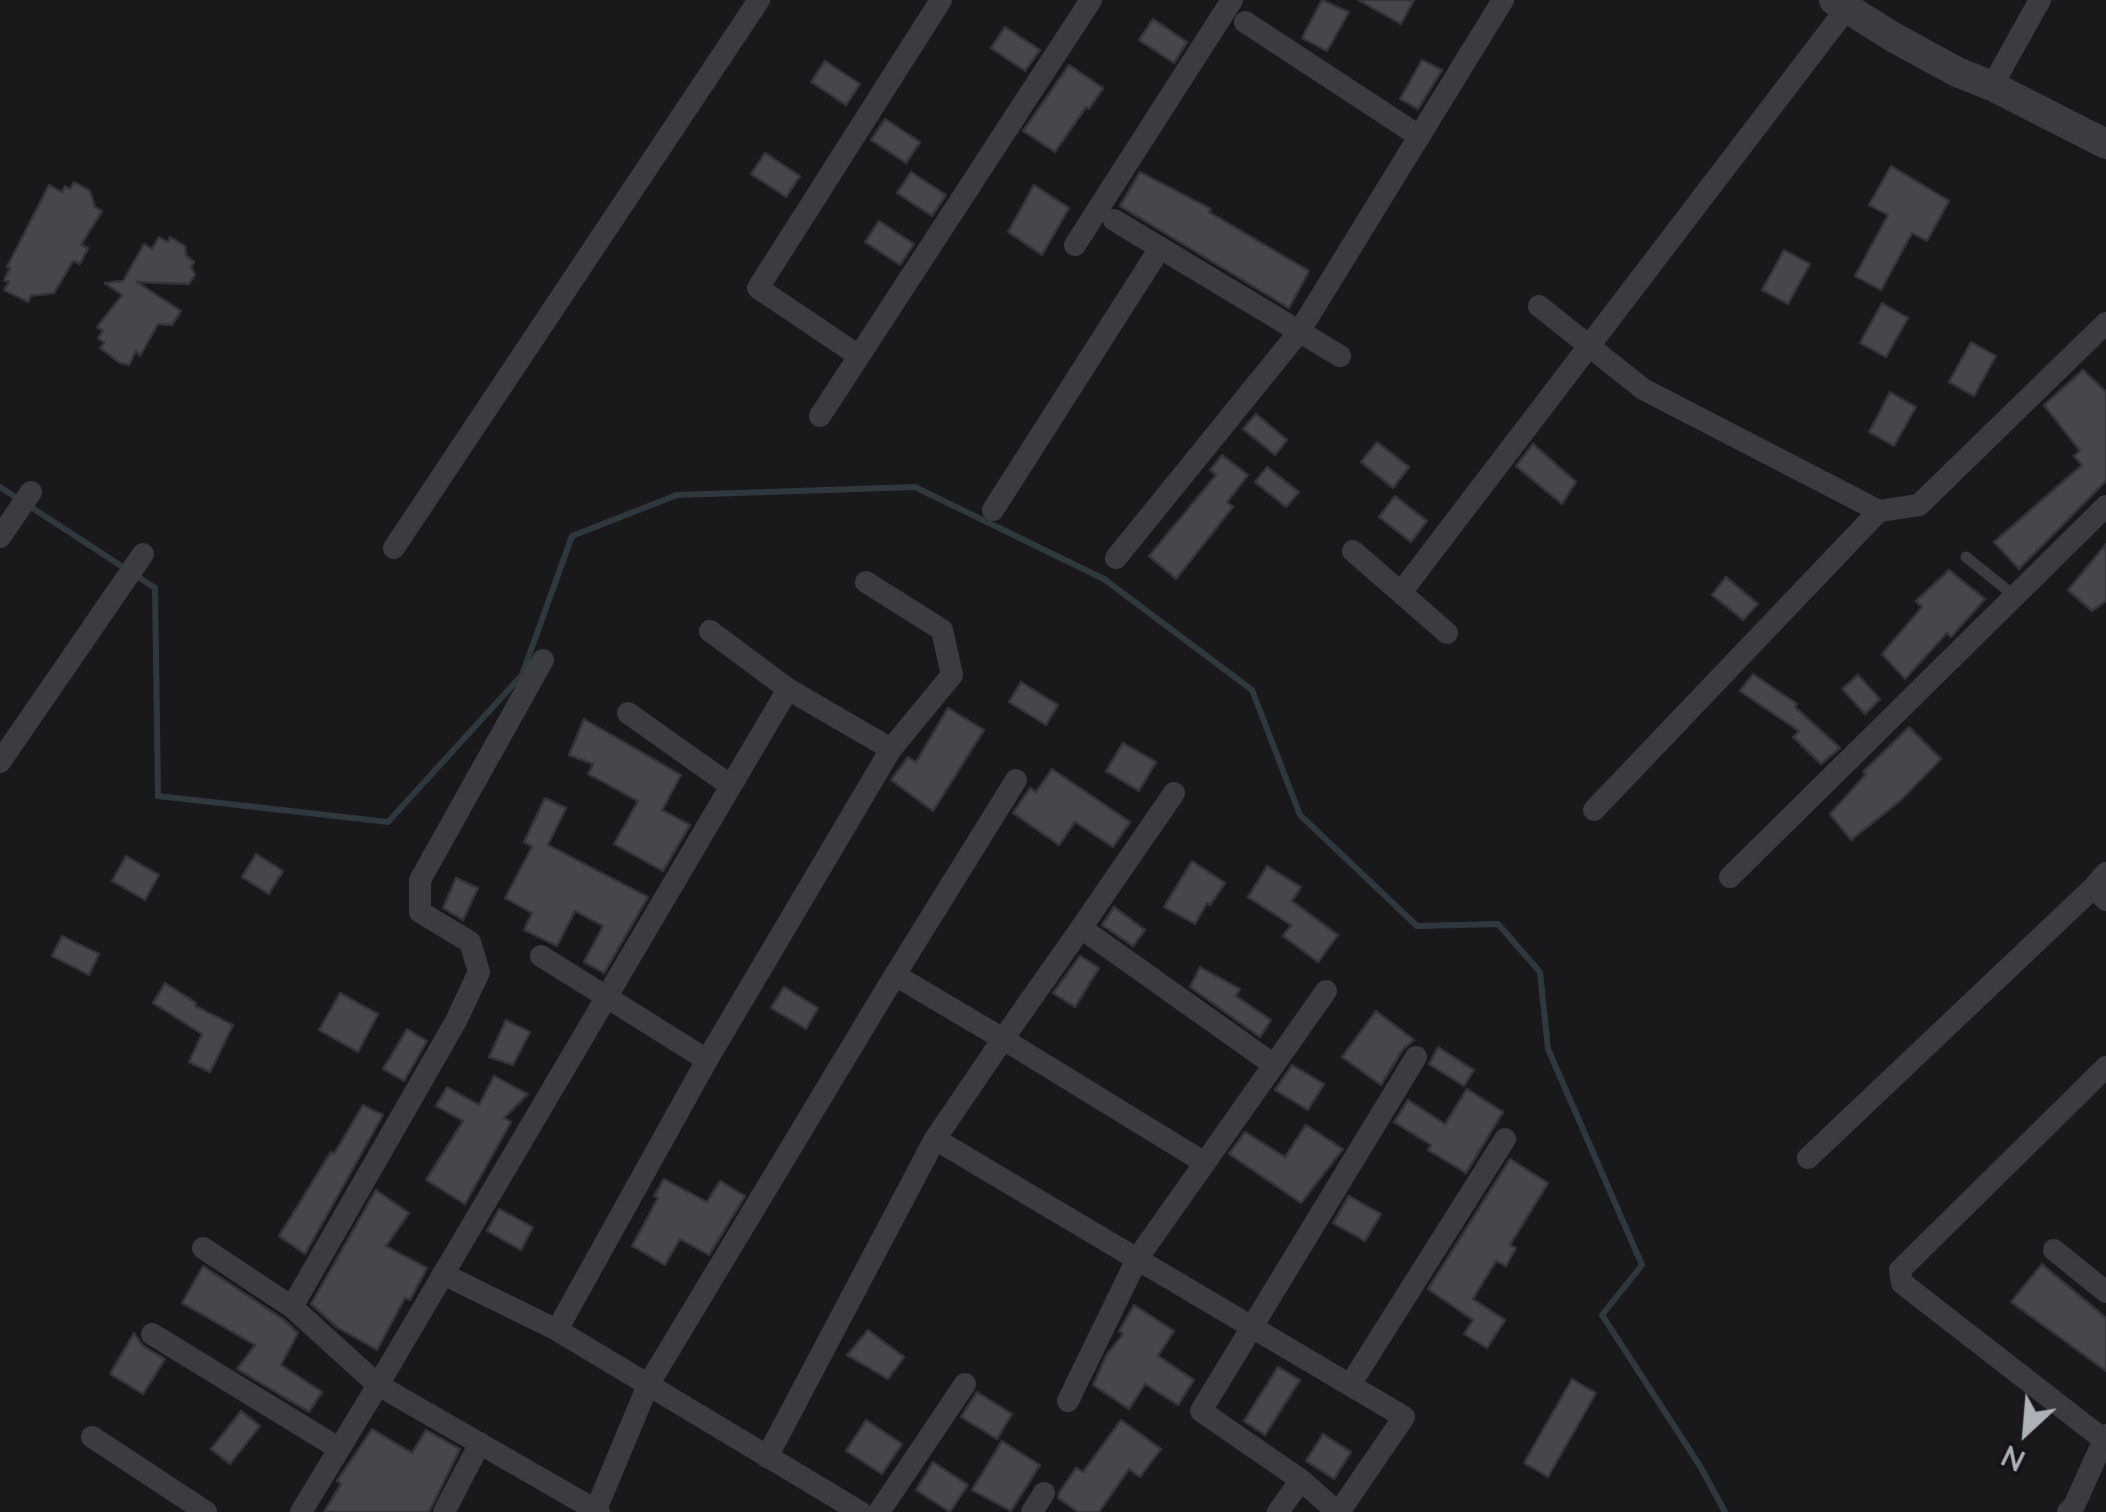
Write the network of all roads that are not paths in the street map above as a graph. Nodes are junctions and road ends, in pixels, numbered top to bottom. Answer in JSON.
{"nodes":[{"id":1,"x":759,"y":0,"type":"edge"},
{"id":2,"x":940,"y":0,"type":"edge"},
{"id":3,"x":1091,"y":0,"type":"edge"},
{"id":4,"x":1232,"y":0,"type":"edge"},
{"id":5,"x":2040,"y":0,"type":"edge"},
{"id":6,"x":1498,"y":2,"type":"edge"},
{"id":7,"x":1840,"y":4,"type":"edge"},
{"id":8,"x":1245,"y":22,"type":"dead end"},
{"id":9,"x":1992,"y":86,"type":"junction"},
{"id":10,"x":1419,"y":136,"type":"junction"},
{"id":11,"x":2106,"y":144,"type":"edge"},
{"id":12,"x":1114,"y":220,"type":"dead end"},
{"id":13,"x":1074,"y":245,"type":"dead end"},
{"id":14,"x":1160,"y":248,"type":"junction"},
{"id":15,"x":1539,"y":306,"type":"dead end"},
{"id":16,"x":2106,"y":323,"type":"edge"},
{"id":17,"x":1299,"y":332,"type":"junction"},
{"id":18,"x":1589,"y":346,"type":"junction"},
{"id":19,"x":859,"y":356,"type":"junction"},
{"id":20,"x":1340,"y":356,"type":"dead end"},
{"id":21,"x":820,"y":416,"type":"dead end"},
{"id":22,"x":31,"y":492,"type":"dead end"},
{"id":23,"x":2106,"y":506,"type":"edge"},
{"id":24,"x":993,"y":510,"type":"dead end"},
{"id":25,"x":1879,"y":511,"type":"junction"},
{"id":26,"x":0,"y":537,"type":"edge"},
{"id":27,"x":394,"y":548,"type":"dead end"},
{"id":28,"x":1353,"y":551,"type":"dead end"},
{"id":29,"x":143,"y":554,"type":"dead end"},
{"id":30,"x":1966,"y":557,"type":"dead end"},
{"id":31,"x":1116,"y":558,"type":"dead end"},
{"id":32,"x":866,"y":582,"type":"dead end"},
{"id":33,"x":1402,"y":591,"type":"junction"},
{"id":34,"x":2016,"y":597,"type":"junction"},
{"id":35,"x":710,"y":631,"type":"dead end"},
{"id":36,"x":1447,"y":632,"type":"dead end"},
{"id":37,"x":543,"y":660,"type":"dead end"},
{"id":38,"x":788,"y":690,"type":"junction"},
{"id":39,"x":628,"y":713,"type":"dead end"},
{"id":40,"x":890,"y":749,"type":"junction"},
{"id":41,"x":0,"y":762,"type":"edge"},
{"id":42,"x":1016,"y":780,"type":"dead end"},
{"id":43,"x":731,"y":786,"type":"junction"},
{"id":44,"x":1174,"y":793,"type":"dead end"},
{"id":45,"x":1594,"y":810,"type":"dead end"},
{"id":46,"x":1730,"y":877,"type":"dead end"},
{"id":47,"x":2102,"y":887,"type":"edge"},
{"id":48,"x":1082,"y":928,"type":"junction"},
{"id":49,"x":540,"y":956,"type":"dead end"},
{"id":50,"x":895,"y":975,"type":"junction"},
{"id":51,"x":1326,"y":992,"type":"dead end"},
{"id":52,"x":605,"y":996,"type":"junction"},
{"id":53,"x":1003,"y":1039,"type":"junction"},
{"id":54,"x":1416,"y":1057,"type":"dead end"},
{"id":55,"x":707,"y":1060,"type":"junction"},
{"id":56,"x":1274,"y":1065,"type":"junction"},
{"id":57,"x":2106,"y":1067,"type":"edge"},
{"id":58,"x":935,"y":1139,"type":"junction"},
{"id":59,"x":1506,"y":1139,"type":"dead end"},
{"id":60,"x":1808,"y":1158,"type":"dead end"},
{"id":61,"x":1205,"y":1163,"type":"junction"},
{"id":62,"x":202,"y":1248,"type":"dead end"},
{"id":63,"x":2054,"y":1250,"type":"dead end"},
{"id":64,"x":1137,"y":1259,"type":"junction"},
{"id":65,"x":443,"y":1274,"type":"junction"},
{"id":66,"x":2106,"y":1292,"type":"edge"},
{"id":67,"x":292,"y":1306,"type":"junction"},
{"id":68,"x":1250,"y":1327,"type":"junction"},
{"id":69,"x":557,"y":1330,"type":"junction"},
{"id":70,"x":152,"y":1334,"type":"dead end"},
{"id":71,"x":378,"y":1384,"type":"junction"},
{"id":72,"x":965,"y":1384,"type":"dead end"},
{"id":73,"x":648,"y":1385,"type":"junction"},
{"id":74,"x":1350,"y":1385,"type":"junction"},
{"id":75,"x":1068,"y":1401,"type":"dead end"},
{"id":76,"x":2105,"y":1437,"type":"edge"},
{"id":77,"x":92,"y":1438,"type":"dead end"},
{"id":78,"x":480,"y":1443,"type":"junction"},
{"id":79,"x":338,"y":1448,"type":"junction"},
{"id":80,"x":768,"y":1456,"type":"junction"},
{"id":81,"x":1300,"y":1480,"type":"junction"},
{"id":82,"x":2076,"y":1510,"type":"edge"},
{"id":83,"x":596,"y":1511,"type":"edge"},
{"id":84,"x":206,"y":1512,"type":"edge"},
{"id":85,"x":301,"y":1512,"type":"edge"},
{"id":86,"x":444,"y":1512,"type":"edge"},
{"id":87,"x":860,"y":1512,"type":"edge"},
{"id":88,"x":879,"y":1512,"type":"edge"},
{"id":89,"x":1278,"y":1512,"type":"edge"},
{"id":90,"x":1338,"y":1512,"type":"edge"}],
"edges":[{"from":1,"to":27,"type":"street"},
{"from":2,"to":19,"type":"street"},
{"from":3,"to":19,"type":"street"},
{"from":4,"to":13,"type":"street"},
{"from":5,"to":9,"type":"street"},
{"from":6,"to":10,"type":"street"},
{"from":7,"to":9,"type":"street"},
{"from":7,"to":18,"type":"street"},
{"from":8,"to":10,"type":"street"},
{"from":9,"to":11,"type":"street"},
{"from":10,"to":17,"type":"street"},
{"from":12,"to":14,"type":"street"},
{"from":14,"to":17,"type":"street"},
{"from":14,"to":24,"type":"street"},
{"from":15,"to":18,"type":"street"},
{"from":16,"to":25,"type":"street"},
{"from":17,"to":20,"type":"street"},
{"from":17,"to":31,"type":"street"},
{"from":18,"to":25,"type":"street"},
{"from":18,"to":33,"type":"street"},
{"from":19,"to":21,"type":"street"},
{"from":22,"to":26,"type":"street"},
{"from":23,"to":34,"type":"street"},
{"from":25,"to":45,"type":"street"},
{"from":28,"to":33,"type":"street"},
{"from":29,"to":41,"type":"street"},
{"from":30,"to":34,"type":"lane"},
{"from":32,"to":40,"type":"street"},
{"from":33,"to":36,"type":"street"},
{"from":34,"to":46,"type":"street"},
{"from":35,"to":38,"type":"street"},
{"from":37,"to":67,"type":"street"},
{"from":38,"to":40,"type":"street"},
{"from":38,"to":43,"type":"street"},
{"from":39,"to":43,"type":"street"},
{"from":40,"to":55,"type":"street"},
{"from":42,"to":50,"type":"street"},
{"from":43,"to":52,"type":"street"},
{"from":44,"to":48,"type":"street"},
{"from":47,"to":60,"type":"street"},
{"from":48,"to":53,"type":"street"},
{"from":48,"to":56,"type":"street"},
{"from":49,"to":52,"type":"street"},
{"from":50,"to":53,"type":"street"},
{"from":50,"to":73,"type":"street"},
{"from":51,"to":56,"type":"street"},
{"from":52,"to":55,"type":"street"},
{"from":52,"to":65,"type":"street"},
{"from":53,"to":58,"type":"street"},
{"from":53,"to":61,"type":"street"},
{"from":54,"to":68,"type":"street"},
{"from":55,"to":69,"type":"street"},
{"from":56,"to":61,"type":"street"},
{"from":57,"to":76,"type":"street"},
{"from":58,"to":64,"type":"street"},
{"from":58,"to":80,"type":"street"},
{"from":59,"to":74,"type":"street"},
{"from":61,"to":64,"type":"street"},
{"from":62,"to":67,"type":"street"},
{"from":63,"to":66,"type":"street"},
{"from":64,"to":68,"type":"street"},
{"from":64,"to":75,"type":"street"},
{"from":65,"to":69,"type":"street"},
{"from":65,"to":71,"type":"street"},
{"from":67,"to":71,"type":"street"},
{"from":68,"to":74,"type":"street"},
{"from":68,"to":81,"type":"street"},
{"from":69,"to":73,"type":"street"},
{"from":70,"to":79,"type":"street"},
{"from":71,"to":78,"type":"street"},
{"from":71,"to":79,"type":"street"},
{"from":72,"to":88,"type":"street"},
{"from":73,"to":80,"type":"street"},
{"from":73,"to":83,"type":"street"},
{"from":74,"to":90,"type":"street"},
{"from":76,"to":82,"type":"street"},
{"from":77,"to":84,"type":"street"},
{"from":78,"to":83,"type":"street"},
{"from":78,"to":86,"type":"street"},
{"from":79,"to":85,"type":"street"},
{"from":80,"to":87,"type":"street"},
{"from":81,"to":89,"type":"street"},
{"from":81,"to":90,"type":"street"}]}
